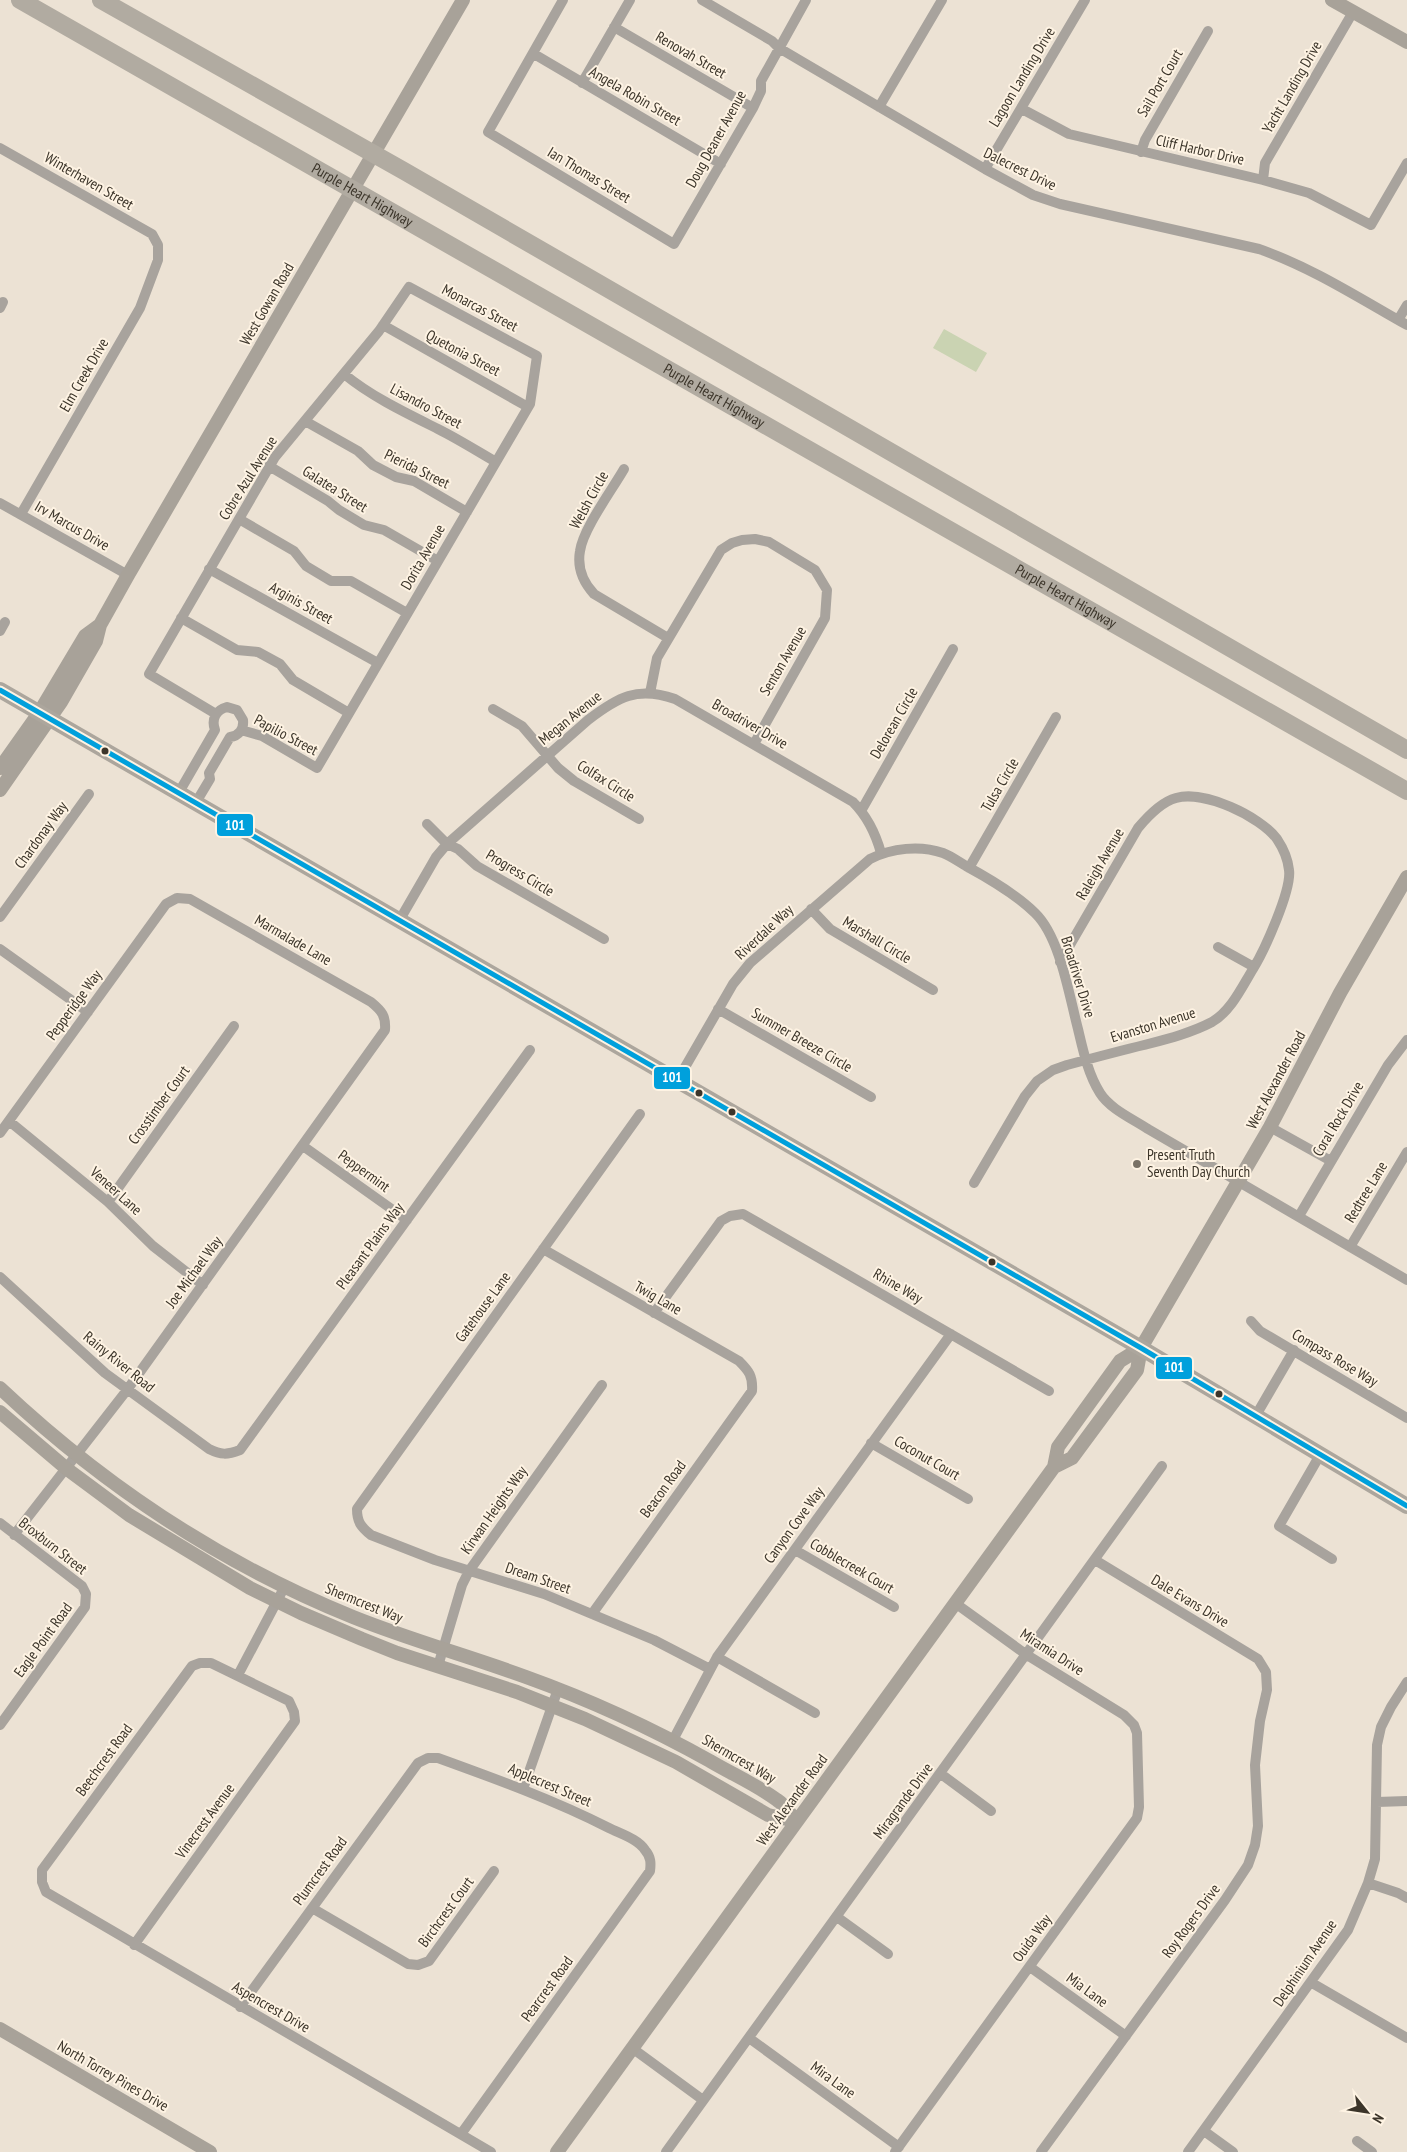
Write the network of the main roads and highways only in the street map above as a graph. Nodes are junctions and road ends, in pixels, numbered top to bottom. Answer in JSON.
{"nodes":[{"id":1,"x":20,"y":0,"type":"edge"},
{"id":2,"x":101,"y":0,"type":"edge"},
{"id":3,"x":0,"y":690,"type":"edge"},
{"id":4,"x":1407,"y":750,"type":"edge"},
{"id":5,"x":1407,"y":791,"type":"edge"},
{"id":6,"x":1407,"y":1506,"type":"edge"}],
"edges":[{"from":1,"to":5,"type":"highway","name":"Purple Heart Highway"},
{"from":2,"to":4,"type":"highway"},
{"from":3,"to":6,"type":"main road"}]}
